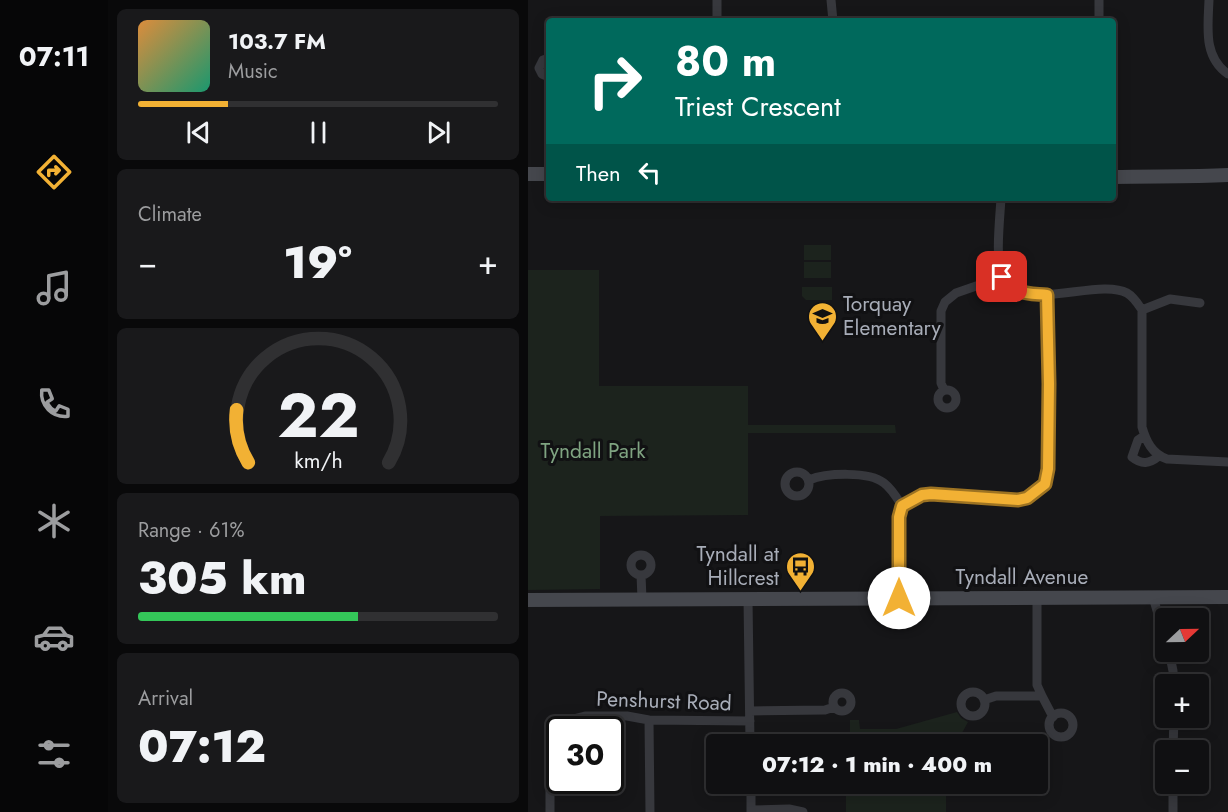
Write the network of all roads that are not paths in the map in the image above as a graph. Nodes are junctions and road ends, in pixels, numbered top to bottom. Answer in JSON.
{"nodes":[{"id":1,"x":717,"y":0,"type":"edge"},
{"id":2,"x":831,"y":0,"type":"edge"},
{"id":3,"x":1099,"y":0,"type":"edge"},
{"id":4,"x":1209,"y":0,"type":"edge"},
{"id":5,"x":717,"y":18,"type":"edge"},
{"id":6,"x":833,"y":18,"type":"edge"},
{"id":7,"x":1099,"y":18,"type":"edge"},
{"id":8,"x":546,"y":59,"type":"edge"},
{"id":9,"x":1228,"y":74,"type":"edge"},
{"id":10,"x":546,"y":76,"type":"edge"},
{"id":11,"x":528,"y":174,"type":"edge"},
{"id":12,"x":546,"y":174,"type":"edge"},
{"id":13,"x":1228,"y":175,"type":"edge"},
{"id":14,"x":1116,"y":177,"type":"edge"},
{"id":15,"x":1001,"y":201,"type":"edge"},
{"id":16,"x":1002,"y":277,"type":"junction"},
{"id":17,"x":1047,"y":295,"type":"junction"},
{"id":18,"x":1200,"y":303,"type":"dead end"},
{"id":19,"x":1142,"y":310,"type":"junction"},
{"id":20,"x":944,"y":390,"type":"dead end"},
{"id":21,"x":1144,"y":436,"type":"junction"},
{"id":22,"x":1159,"y":456,"type":"junction"},
{"id":23,"x":1228,"y":462,"type":"edge"},
{"id":24,"x":809,"y":480,"type":"dead end"},
{"id":25,"x":902,"y":506,"type":"junction"},
{"id":26,"x":641,"y":575,"type":"dead end"},
{"id":27,"x":1153,"y":597,"type":"junction"},
{"id":28,"x":1228,"y":597,"type":"edge"},
{"id":29,"x":899,"y":598,"type":"junction"},
{"id":30,"x":1037,"y":598,"type":"junction"},
{"id":31,"x":642,"y":599,"type":"junction"},
{"id":32,"x":748,"y":599,"type":"junction"},
{"id":33,"x":528,"y":600,"type":"edge"},
{"id":34,"x":1156,"y":608,"type":"edge"},
{"id":35,"x":1042,"y":696,"type":"junction"},
{"id":36,"x":984,"y":700,"type":"dead end"},
{"id":37,"x":834,"y":707,"type":"dead end"},
{"id":38,"x":750,"y":716,"type":"junction"},
{"id":39,"x":1053,"y":717,"type":"dead end"},
{"id":40,"x":649,"y":720,"type":"junction"},
{"id":41,"x":750,"y":734,"type":"edge"},
{"id":42,"x":751,"y":794,"type":"edge"},
{"id":43,"x":1173,"y":794,"type":"edge"},
{"id":44,"x":751,"y":811,"type":"edge"},
{"id":45,"x":550,"y":812,"type":"edge"},
{"id":46,"x":650,"y":812,"type":"edge"},
{"id":47,"x":803,"y":812,"type":"edge"},
{"id":48,"x":1173,"y":812,"type":"edge"}],
"edges":[{"from":1,"to":5,"type":"street"},
{"from":2,"to":6,"type":"street"},
{"from":3,"to":7,"type":"street"},
{"from":4,"to":9,"type":"street"},
{"from":8,"to":10,"type":"street"},
{"from":11,"to":12,"type":"street"},
{"from":13,"to":14,"type":"street"},
{"from":15,"to":16,"type":"street"},
{"from":16,"to":17,"type":"street"},
{"from":16,"to":20,"type":"street"},
{"from":17,"to":19,"type":"street"},
{"from":17,"to":25,"type":"street"},
{"from":18,"to":19,"type":"street"},
{"from":19,"to":21,"type":"street"},
{"from":21,"to":22,"type":"street"},
{"from":21,"to":22,"type":"street"},
{"from":22,"to":23,"type":"street"},
{"from":24,"to":25,"type":"street"},
{"from":25,"to":29,"type":"street"},
{"from":26,"to":31,"type":"street"},
{"from":27,"to":28,"type":"street","name":"Tyndall Avenue"},
{"from":27,"to":30,"type":"street","name":"Tyndall Avenue"},
{"from":27,"to":34,"type":"street"},
{"from":29,"to":30,"type":"street","name":"Tyndall Avenue"},
{"from":29,"to":32,"type":"street","name":"Tyndall Avenue"},
{"from":30,"to":35,"type":"street"},
{"from":31,"to":32,"type":"street","name":"Tyndall Avenue"},
{"from":31,"to":33,"type":"street","name":"Tyndall Avenue"},
{"from":32,"to":38,"type":"street"},
{"from":35,"to":36,"type":"street"},
{"from":35,"to":39,"type":"street"},
{"from":37,"to":38,"type":"street","name":"Penshurst Road"},
{"from":38,"to":40,"type":"street","name":"Penshurst Road"},
{"from":38,"to":41,"type":"street"},
{"from":40,"to":45,"type":"street","name":"Penshurst Road"},
{"from":40,"to":46,"type":"street"},
{"from":42,"to":44,"type":"street"},
{"from":43,"to":48,"type":"street"},
{"from":44,"to":47,"type":"street"}]}
